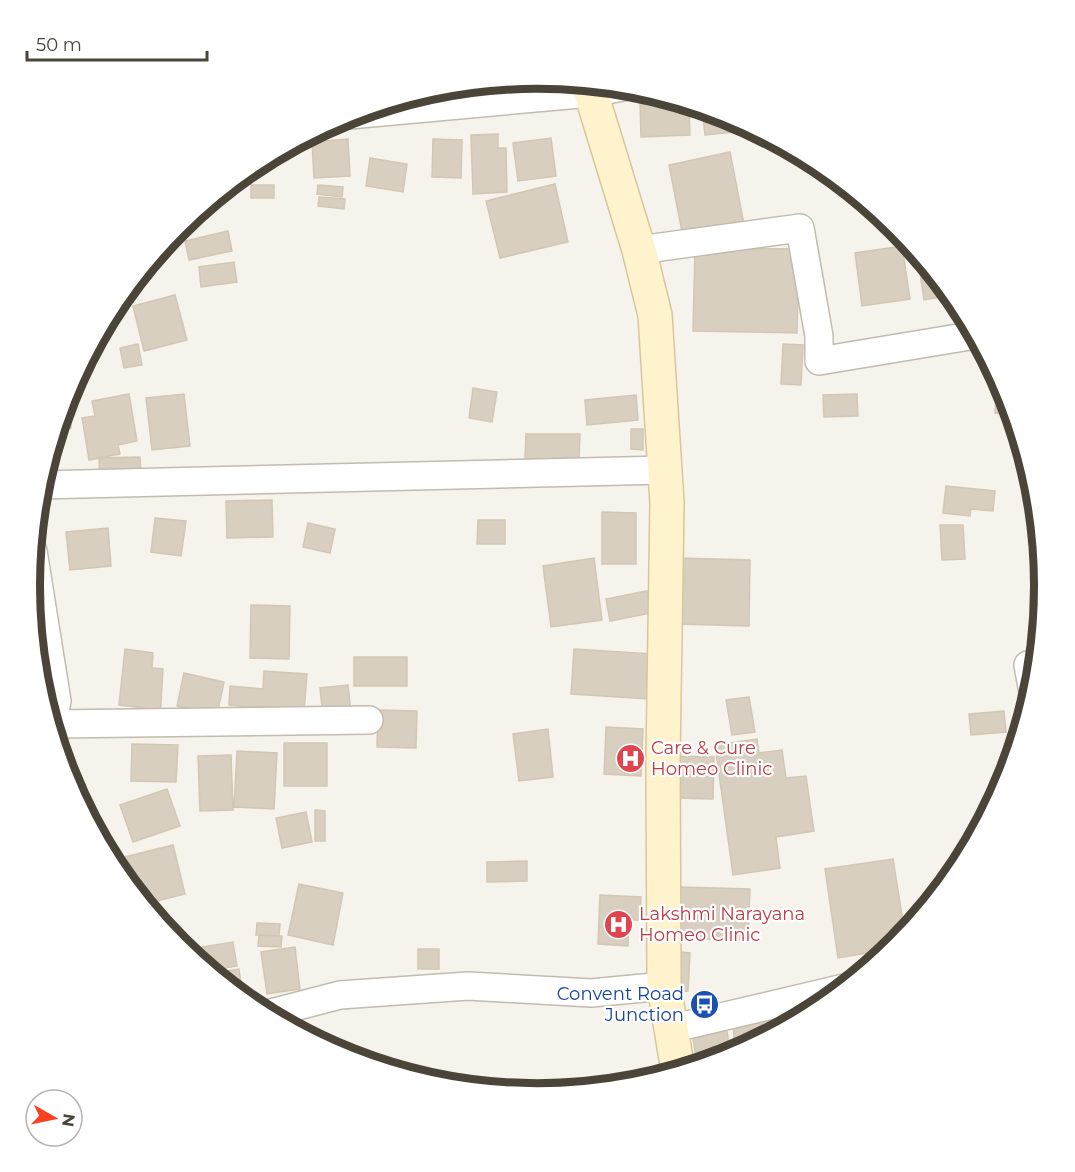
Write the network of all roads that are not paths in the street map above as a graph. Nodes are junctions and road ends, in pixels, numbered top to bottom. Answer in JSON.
{"nodes":[{"id":1,"x":572,"y":90,"type":"edge"},
{"id":2,"x":592,"y":92,"type":"edge"},
{"id":3,"x":396,"y":110,"type":"edge"},
{"id":4,"x":639,"y":250,"type":"junction"},
{"id":5,"x":967,"y":336,"type":"edge"},
{"id":6,"x":664,"y":470,"type":"junction"},
{"id":7,"x":51,"y":485,"type":"edge"},
{"id":8,"x":56,"y":712,"type":"edge"},
{"id":9,"x":369,"y":720,"type":"dead end"},
{"id":10,"x":664,"y":986,"type":"junction"},
{"id":11,"x":822,"y":993,"type":"edge"},
{"id":12,"x":280,"y":1011,"type":"edge"},
{"id":13,"x":670,"y":1029,"type":"junction"},
{"id":14,"x":676,"y":1063,"type":"edge"}],
"edges":[{"from":1,"to":3,"type":"street"},
{"from":2,"to":4,"type":"street"},
{"from":4,"to":5,"type":"street"},
{"from":4,"to":6,"type":"street"},
{"from":6,"to":7,"type":"street"},
{"from":6,"to":10,"type":"street"},
{"from":8,"to":9,"type":"street"},
{"from":10,"to":12,"type":"street"},
{"from":10,"to":13,"type":"street"},
{"from":11,"to":13,"type":"street"},
{"from":13,"to":14,"type":"street"}]}
